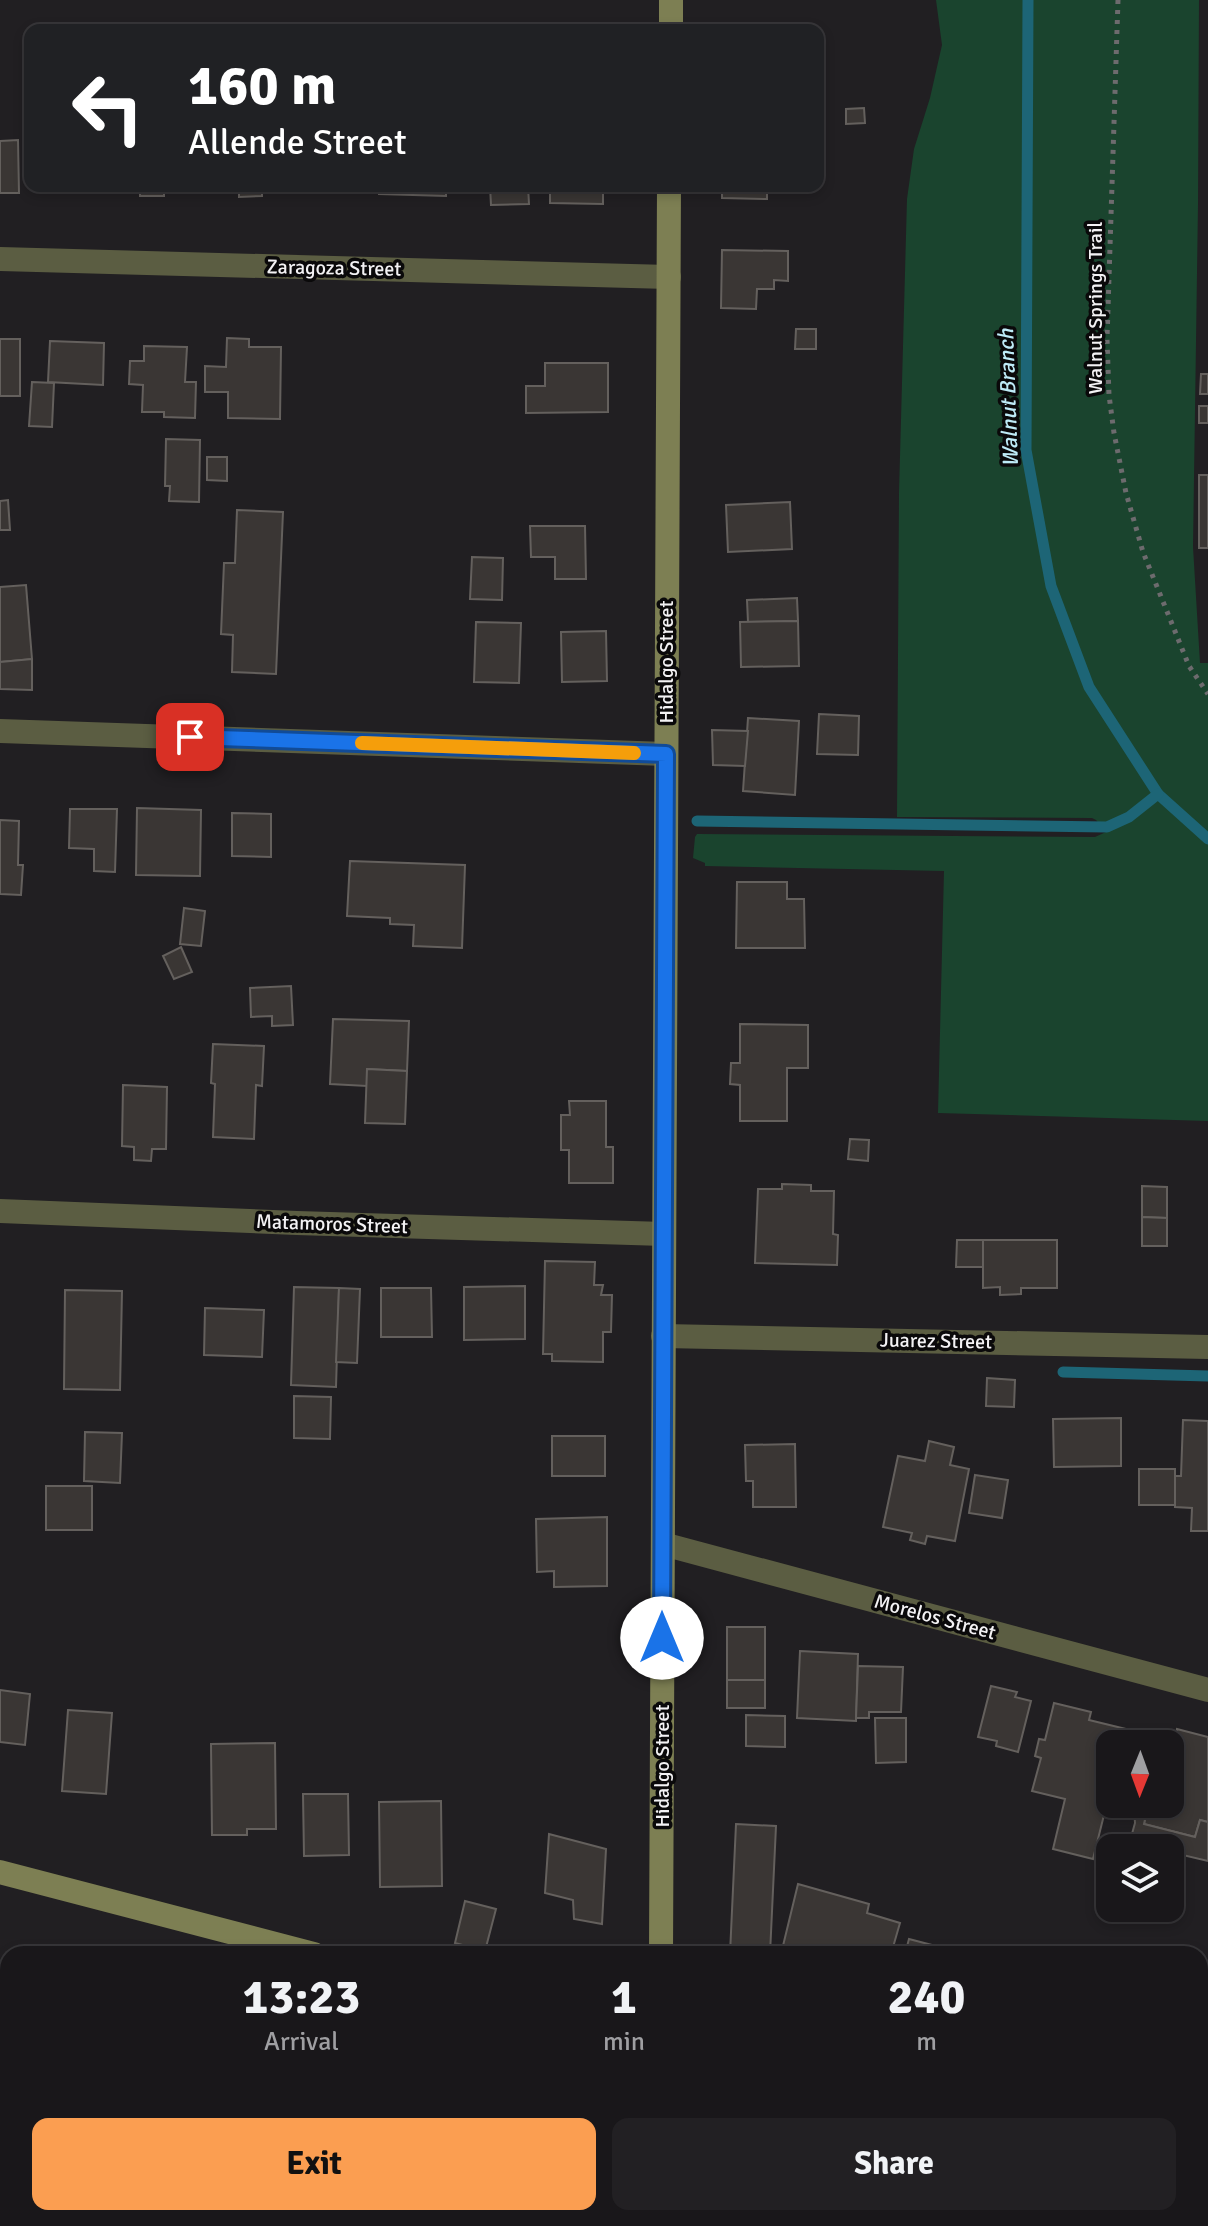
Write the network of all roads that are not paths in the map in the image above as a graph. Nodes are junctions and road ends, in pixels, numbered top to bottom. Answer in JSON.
{"nodes":[{"id":1,"x":671,"y":0,"type":"edge"},
{"id":2,"x":671,"y":24,"type":"edge"},
{"id":3,"x":669,"y":192,"type":"edge"},
{"id":4,"x":0,"y":259,"type":"edge"},
{"id":5,"x":669,"y":277,"type":"junction"},
{"id":6,"x":0,"y":731,"type":"edge"},
{"id":7,"x":666,"y":754,"type":"junction"},
{"id":8,"x":0,"y":1211,"type":"edge"},
{"id":9,"x":664,"y":1234,"type":"junction"},
{"id":10,"x":663,"y":1336,"type":"junction"},
{"id":11,"x":1208,"y":1347,"type":"edge"},
{"id":12,"x":663,"y":1544,"type":"junction"},
{"id":13,"x":1208,"y":1690,"type":"edge"},
{"id":14,"x":0,"y":1872,"type":"edge"},
{"id":15,"x":283,"y":1946,"type":"edge"},
{"id":16,"x":661,"y":1946,"type":"edge"}],
"edges":[{"from":1,"to":2,"type":"street"},
{"from":3,"to":5,"type":"street","name":"Hidalgo Street"},
{"from":4,"to":5,"type":"street","name":"Zaragoza Street"},
{"from":5,"to":7,"type":"street","name":"Hidalgo Street"},
{"from":6,"to":7,"type":"street"},
{"from":7,"to":9,"type":"street","name":"Hidalgo Street"},
{"from":8,"to":9,"type":"street","name":"Matamoros Street"},
{"from":9,"to":10,"type":"street","name":"Hidalgo Street"},
{"from":10,"to":11,"type":"street","name":"Juarez Street"},
{"from":10,"to":12,"type":"street","name":"Hidalgo Street"},
{"from":12,"to":13,"type":"street","name":"Morelos Street"},
{"from":12,"to":16,"type":"street","name":"Hidalgo Street"},
{"from":14,"to":15,"type":"street"}]}
